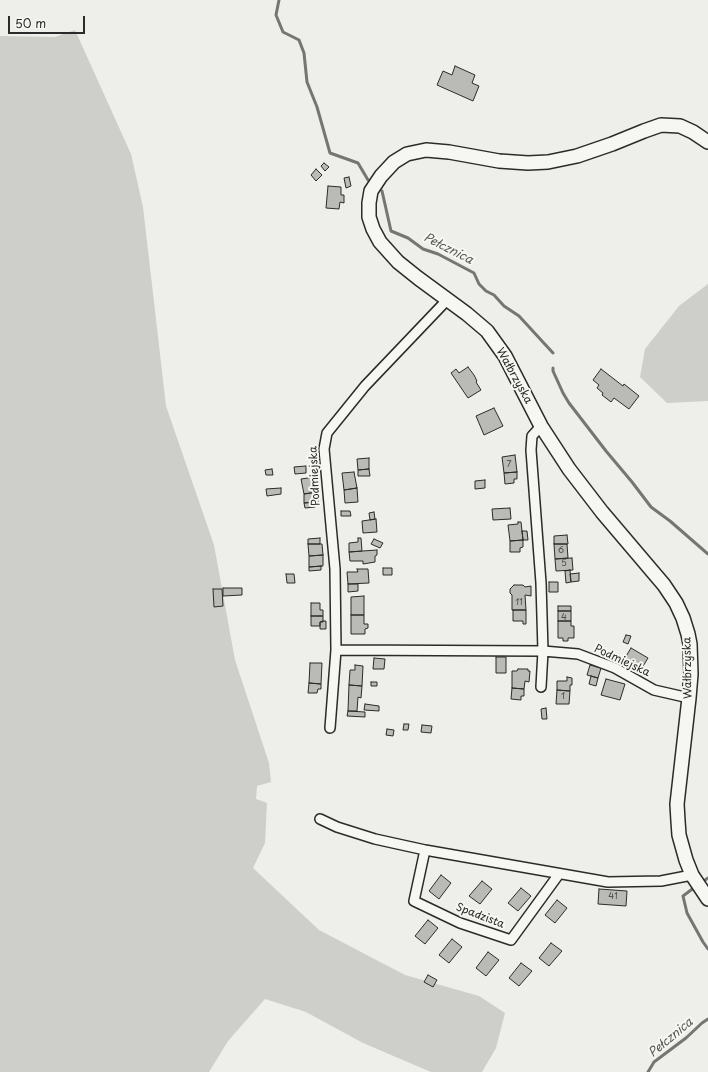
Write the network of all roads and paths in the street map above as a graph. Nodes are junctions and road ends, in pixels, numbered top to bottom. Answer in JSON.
{"nodes":[{"id":1,"x":708,"y":142,"type":"edge"},
{"id":2,"x":448,"y":299,"type":"junction"},
{"id":3,"x":541,"y":426,"type":"junction"},
{"id":4,"x":336,"y":650,"type":"junction"},
{"id":5,"x":543,"y":651,"type":"junction"},
{"id":6,"x":541,"y":687,"type":"dead end"},
{"id":7,"x":689,"y":698,"type":"junction"},
{"id":8,"x":330,"y":728,"type":"dead end"},
{"id":9,"x":320,"y":819,"type":"dead end"},
{"id":10,"x":425,"y":850,"type":"junction"},
{"id":11,"x":559,"y":874,"type":"junction"},
{"id":12,"x":693,"y":877,"type":"junction"},
{"id":13,"x":705,"y":895,"type":"edge"}],
"edges":[{"from":1,"to":2,"type":"main road","name":"Wałbrzyska"},
{"from":2,"to":3,"type":"main road","name":"Wałbrzyska"},
{"from":2,"to":4,"type":"street","name":"Podmiejska"},
{"from":3,"to":5,"type":"street"},
{"from":3,"to":7,"type":"main road","name":"Wałbrzyska"},
{"from":4,"to":5,"type":"street","name":"Podmiejska"},
{"from":4,"to":8,"type":"street","name":"Podmiejska"},
{"from":5,"to":6,"type":"street"},
{"from":5,"to":7,"type":"street","name":"Podmiejska"},
{"from":7,"to":12,"type":"main road","name":"Wałbrzyska"},
{"from":9,"to":10,"type":"street"},
{"from":10,"to":11,"type":"street"},
{"from":10,"to":11,"type":"street","name":"Spadzista"},
{"from":11,"to":12,"type":"street"},
{"from":12,"to":13,"type":"main road","name":"Wałbrzyska"}]}
